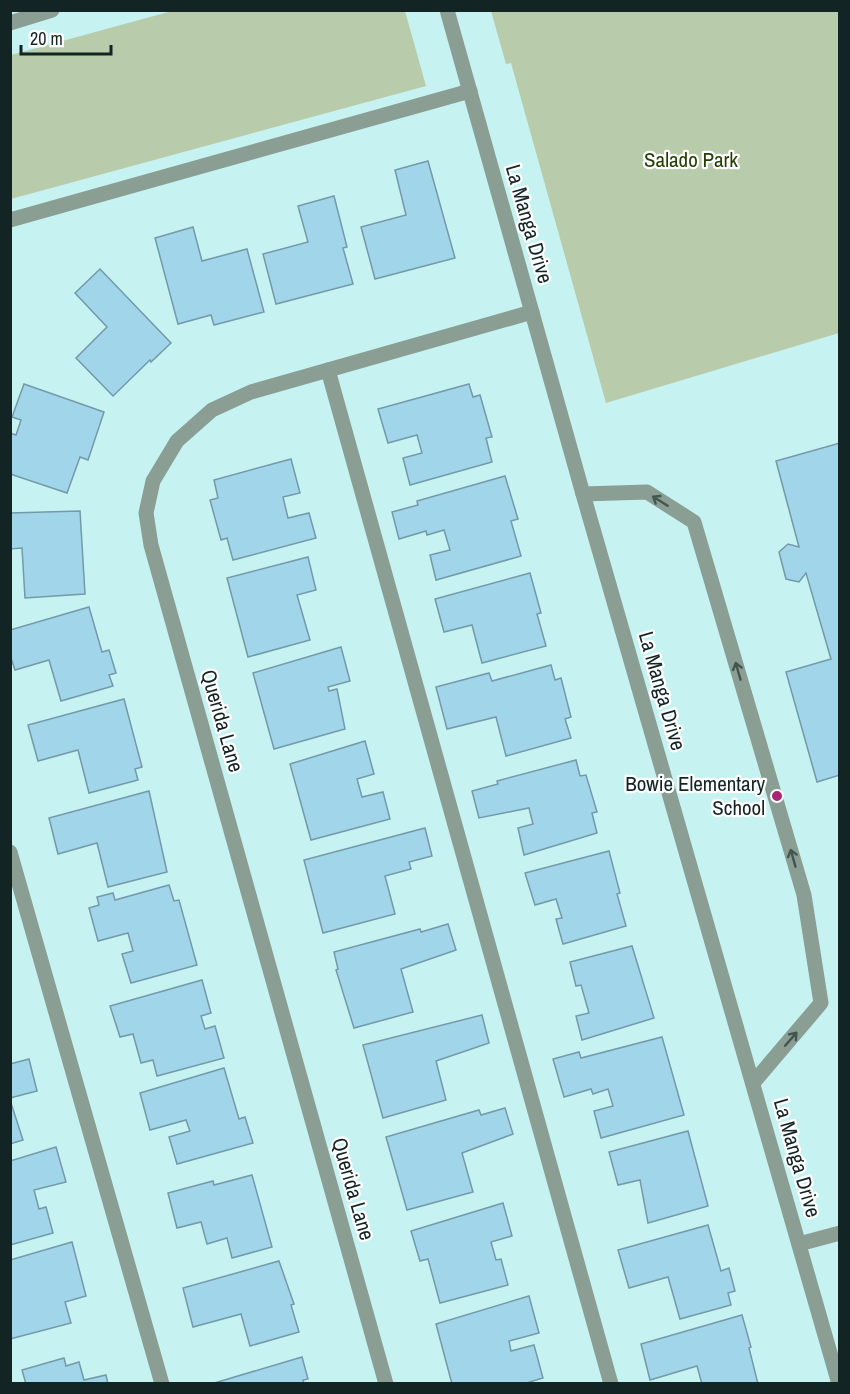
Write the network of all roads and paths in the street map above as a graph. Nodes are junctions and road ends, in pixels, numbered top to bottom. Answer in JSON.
{"nodes":[{"id":1,"x":52,"y":10,"type":"edge"},
{"id":2,"x":447,"y":10,"type":"edge"},
{"id":3,"x":25,"y":15,"type":"edge"},
{"id":4,"x":10,"y":23,"type":"edge"},
{"id":5,"x":470,"y":91,"type":"junction"},
{"id":6,"x":10,"y":220,"type":"edge"},
{"id":7,"x":532,"y":312,"type":"junction"},
{"id":8,"x":328,"y":370,"type":"junction"},
{"id":9,"x":583,"y":494,"type":"junction"},
{"id":10,"x":10,"y":852,"type":"edge"},
{"id":11,"x":753,"y":1083,"type":"junction"},
{"id":12,"x":840,"y":1233,"type":"edge"},
{"id":13,"x":799,"y":1244,"type":"junction"},
{"id":14,"x":162,"y":1383,"type":"edge"},
{"id":15,"x":386,"y":1383,"type":"edge"},
{"id":16,"x":610,"y":1383,"type":"edge"},
{"id":17,"x":839,"y":1383,"type":"edge"}],
"edges":[{"from":1,"to":3,"type":"street"},
{"from":2,"to":5,"type":"street","name":"La Manga Drive"},
{"from":3,"to":4,"type":"street"},
{"from":5,"to":6,"type":"street"},
{"from":5,"to":7,"type":"street","name":"La Manga Drive"},
{"from":7,"to":8,"type":"street","name":"Querida Lane"},
{"from":7,"to":9,"type":"street","name":"La Manga Drive"},
{"from":8,"to":15,"type":"street","name":"Querida Lane"},
{"from":8,"to":16,"type":"street"},
{"from":9,"to":11,"type":"street","name":"La Manga Drive"},
{"from":11,"to":9,"type":"street","one_way":true},
{"from":10,"to":14,"type":"street"},
{"from":11,"to":13,"type":"street","name":"La Manga Drive"},
{"from":12,"to":13,"type":"street"},
{"from":13,"to":17,"type":"street","name":"La Manga Drive"}]}
